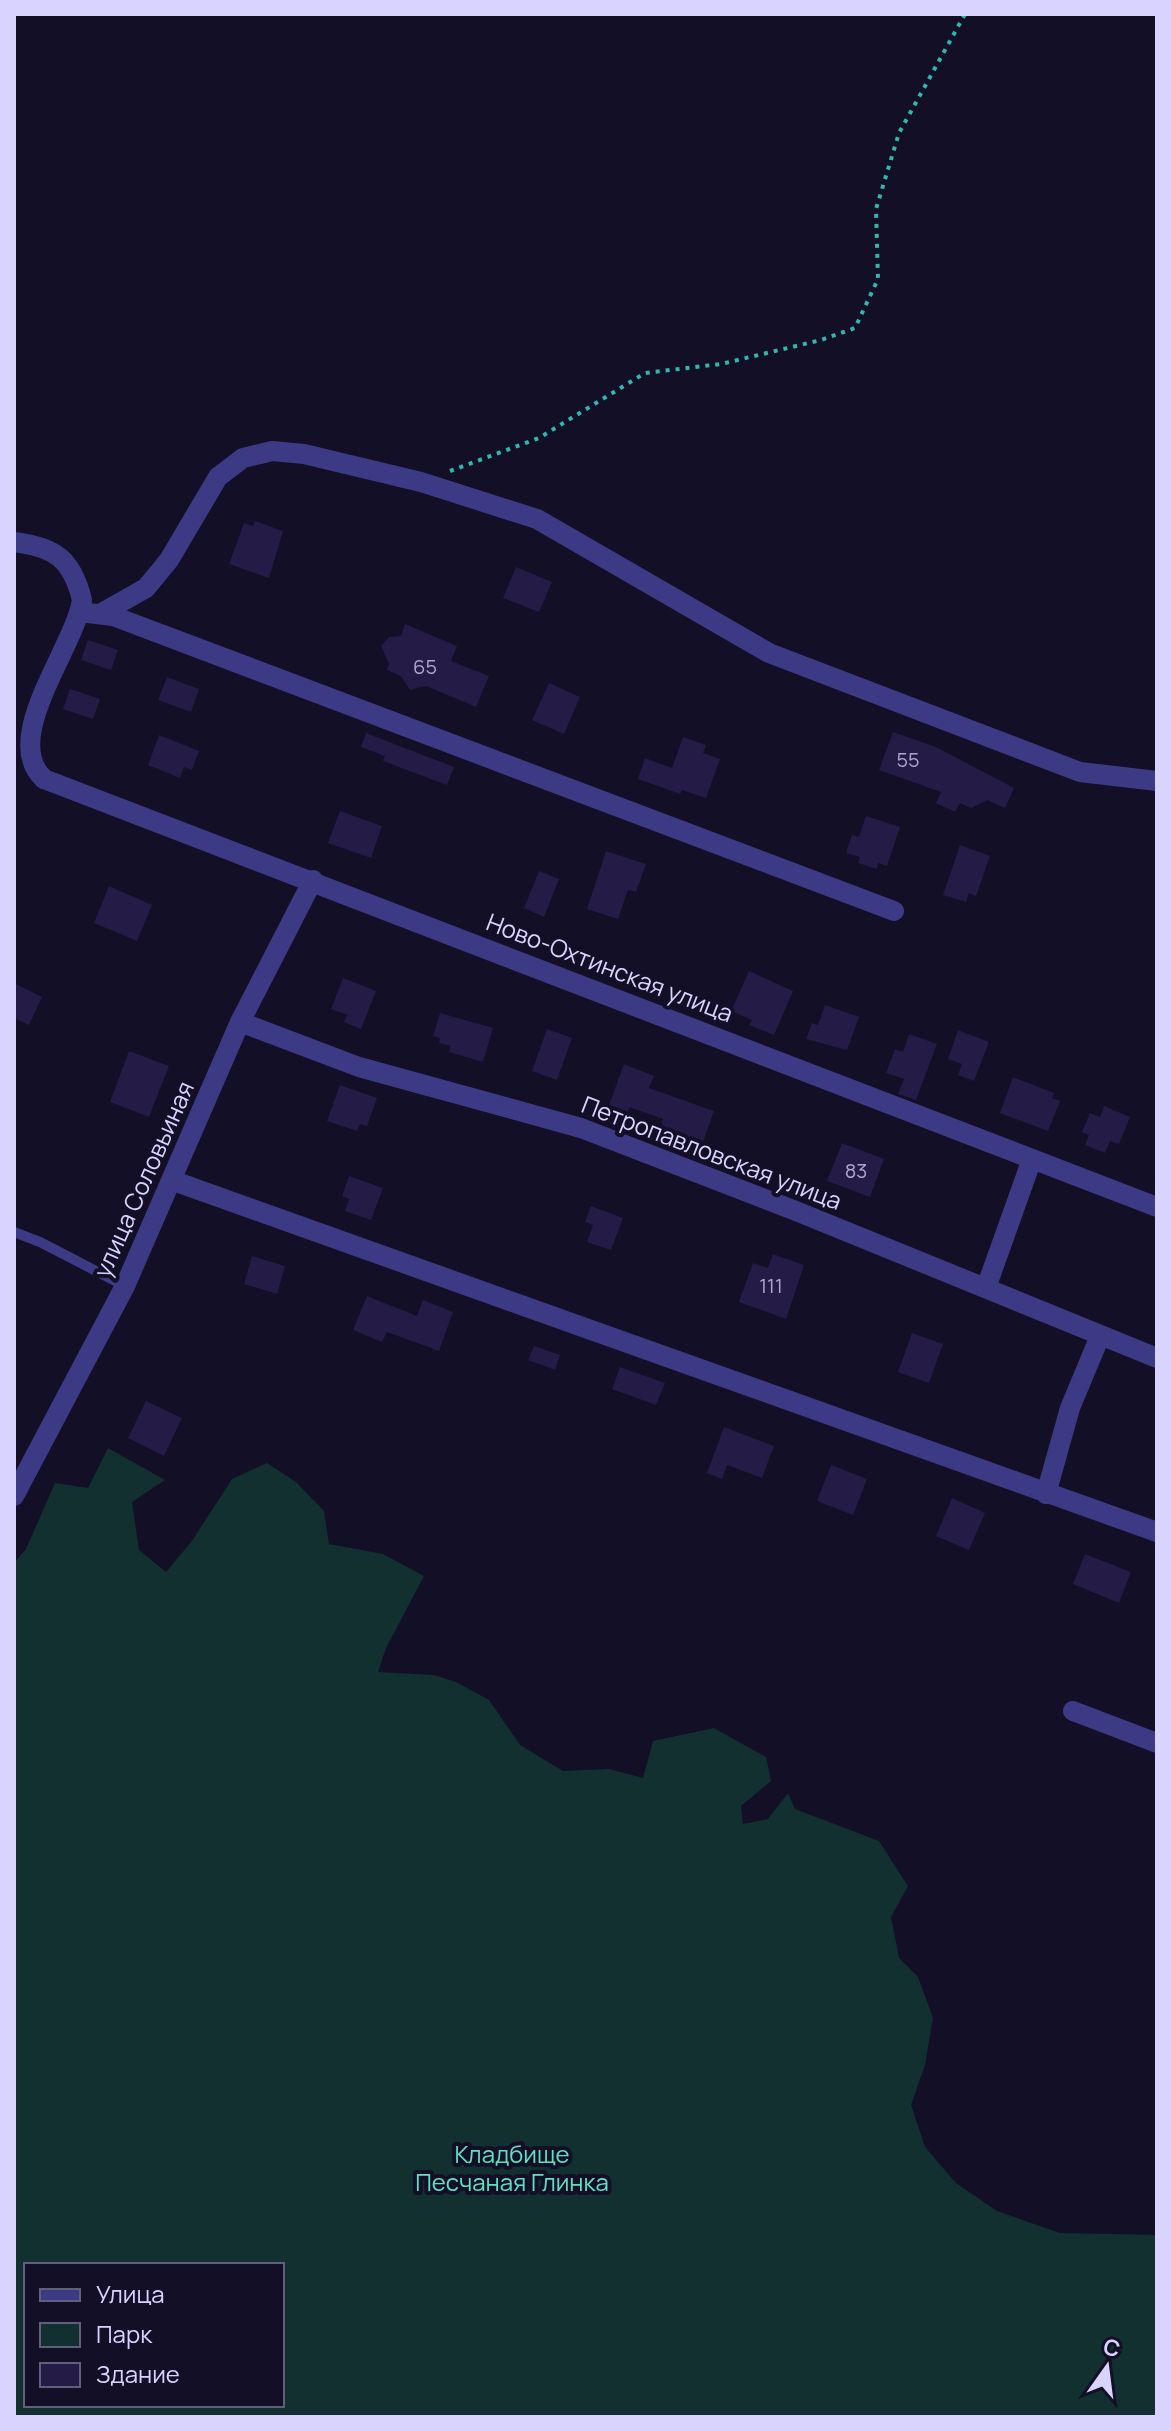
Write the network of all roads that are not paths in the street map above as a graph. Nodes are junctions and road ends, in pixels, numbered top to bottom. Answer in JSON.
{"nodes":[{"id":1,"x":14,"y":542,"type":"edge"},
{"id":2,"x":90,"y":613,"type":"junction"},
{"id":3,"x":1157,"y":781,"type":"edge"},
{"id":4,"x":313,"y":880,"type":"junction"},
{"id":5,"x":894,"y":911,"type":"dead end"},
{"id":6,"x":240,"y":1022,"type":"junction"},
{"id":7,"x":1032,"y":1159,"type":"junction"},
{"id":8,"x":171,"y":1180,"type":"junction"},
{"id":9,"x":1157,"y":1207,"type":"edge"},
{"id":10,"x":14,"y":1232,"type":"edge"},
{"id":11,"x":125,"y":1286,"type":"junction"},
{"id":12,"x":986,"y":1288,"type":"junction"},
{"id":13,"x":1100,"y":1336,"type":"junction"},
{"id":14,"x":1157,"y":1358,"type":"edge"},
{"id":15,"x":1046,"y":1494,"type":"junction"},
{"id":16,"x":14,"y":1496,"type":"edge"},
{"id":17,"x":1157,"y":1532,"type":"edge"},
{"id":18,"x":1073,"y":1711,"type":"dead end"},
{"id":19,"x":1157,"y":1743,"type":"edge"}],
"edges":[{"from":1,"to":2,"type":"street"},
{"from":2,"to":3,"type":"street"},
{"from":2,"to":4,"type":"street","name":"Ново-Охтинская улица"},
{"from":2,"to":5,"type":"street"},
{"from":4,"to":6,"type":"street","name":"улица Соловьиная"},
{"from":4,"to":7,"type":"street","name":"Ново-Охтинская улица"},
{"from":6,"to":8,"type":"street","name":"улица Соловьиная"},
{"from":6,"to":12,"type":"street","name":"Петропавловская улица"},
{"from":7,"to":9,"type":"street","name":"Ново-Охтинская улица"},
{"from":7,"to":12,"type":"street"},
{"from":8,"to":11,"type":"street","name":"улица Соловьиная"},
{"from":8,"to":15,"type":"street"},
{"from":10,"to":11,"type":"lane"},
{"from":11,"to":16,"type":"street","name":"улица Соловьиная"},
{"from":12,"to":13,"type":"street","name":"Петропавловская улица"},
{"from":13,"to":14,"type":"street","name":"Петропавловская улица"},
{"from":13,"to":15,"type":"street"},
{"from":15,"to":17,"type":"street"},
{"from":18,"to":19,"type":"street"}]}
